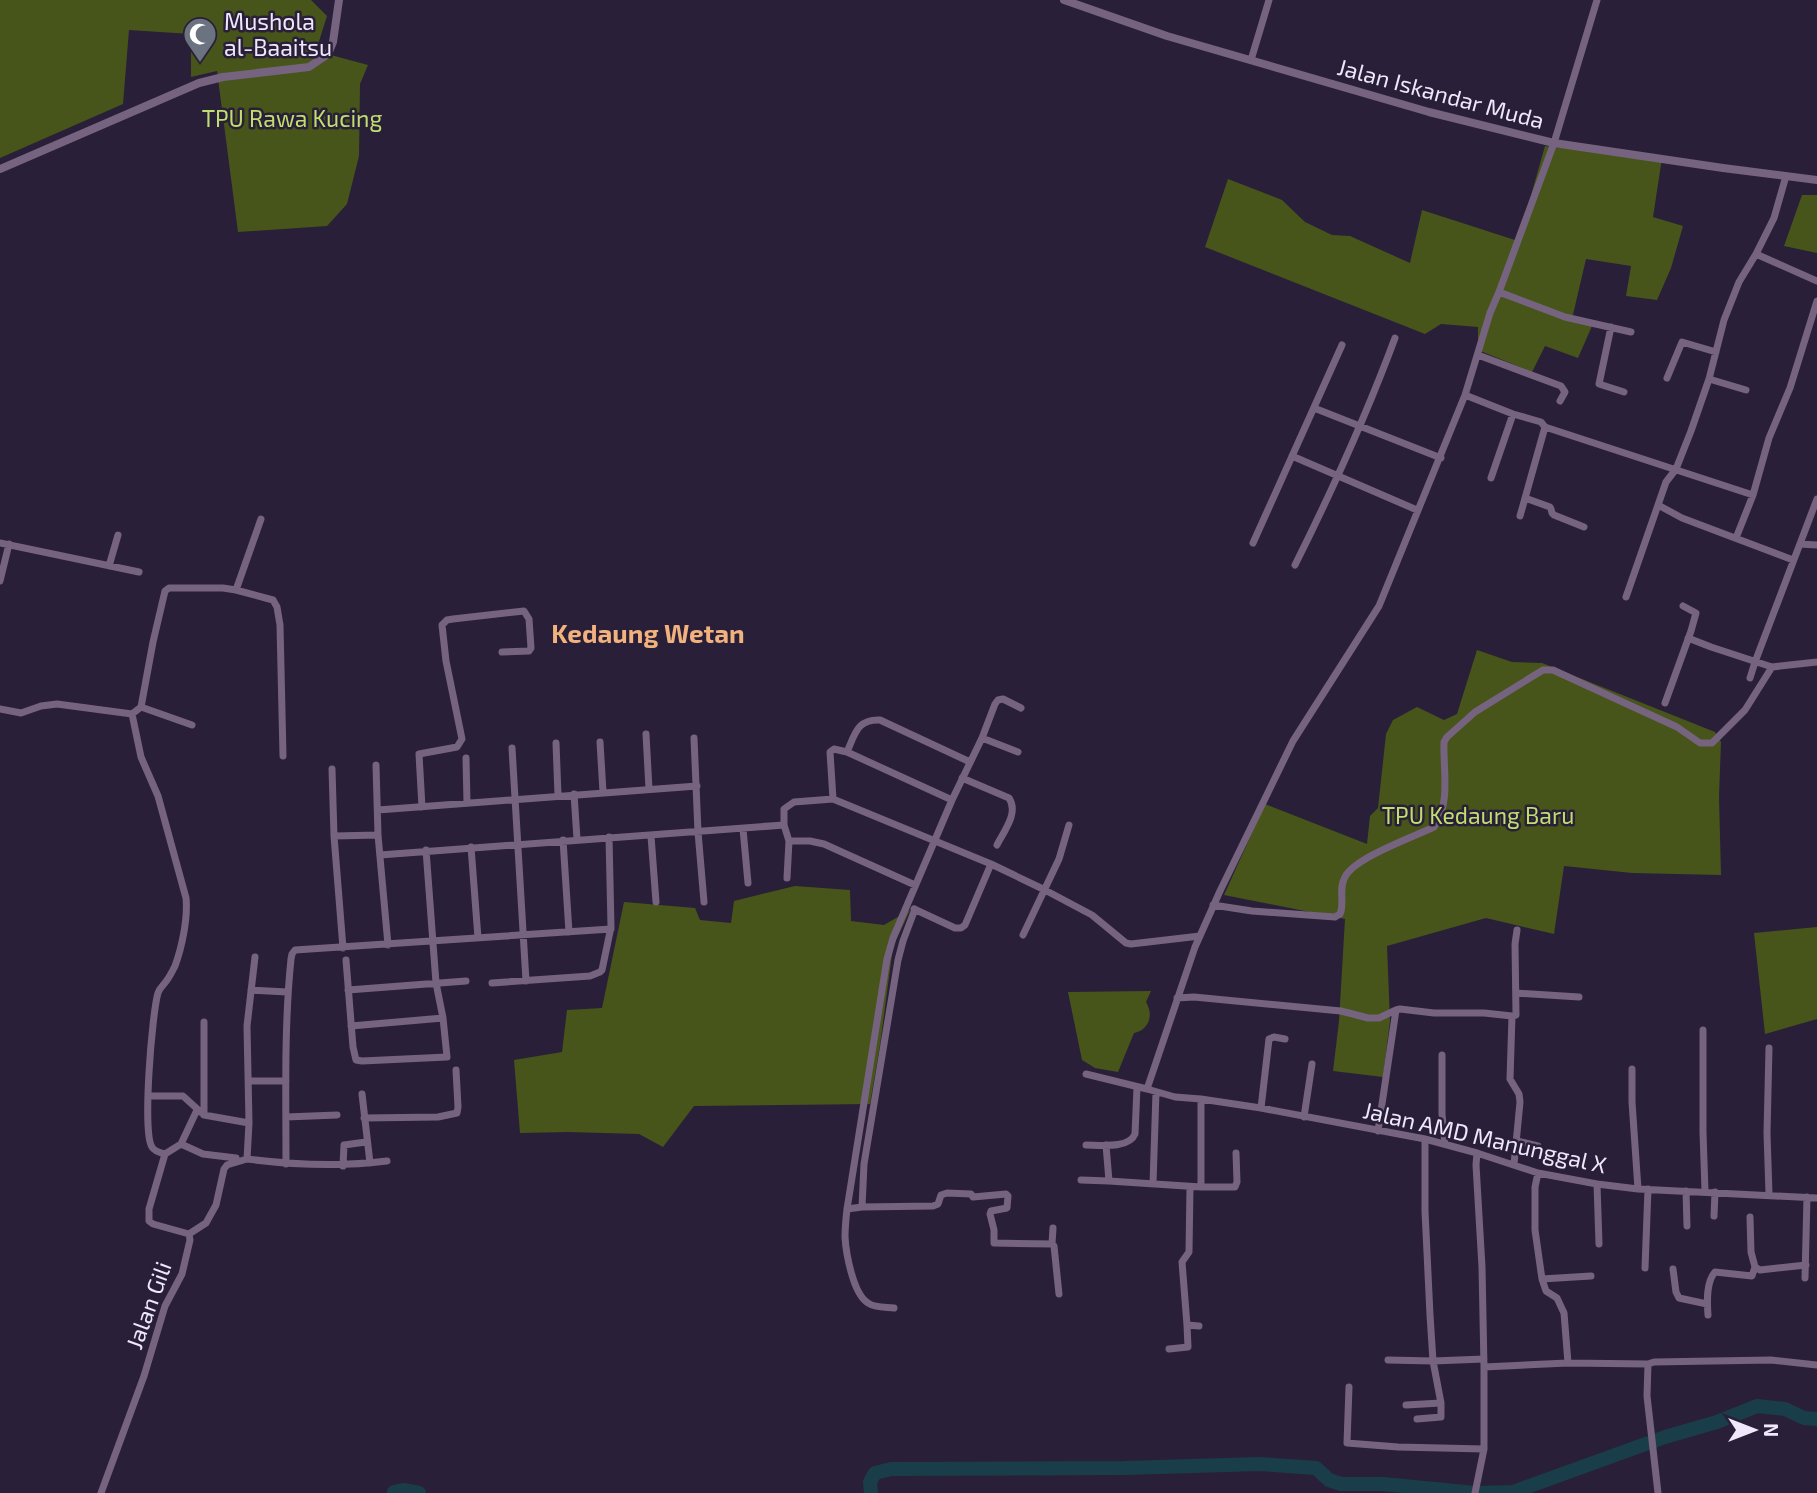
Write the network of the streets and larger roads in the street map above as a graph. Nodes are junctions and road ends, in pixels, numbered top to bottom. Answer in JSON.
{"nodes":[{"id":1,"x":339,"y":0,"type":"edge"},
{"id":2,"x":1064,"y":0,"type":"edge"},
{"id":3,"x":1269,"y":0,"type":"edge"},
{"id":4,"x":1597,"y":0,"type":"edge"},
{"id":5,"x":1251,"y":60,"type":"junction"},
{"id":6,"x":1554,"y":143,"type":"junction"},
{"id":7,"x":0,"y":169,"type":"edge"},
{"id":8,"x":1786,"y":176,"type":"junction"},
{"id":9,"x":1817,"y":180,"type":"edge"},
{"id":10,"x":1756,"y":254,"type":"junction"},
{"id":11,"x":1817,"y":281,"type":"edge"},
{"id":12,"x":1499,"y":292,"type":"junction"},
{"id":13,"x":1817,"y":302,"type":"edge"},
{"id":14,"x":1611,"y":327,"type":"junction"},
{"id":15,"x":1631,"y":332,"type":"dead end"},
{"id":16,"x":1395,"y":338,"type":"dead end"},
{"id":17,"x":1342,"y":345,"type":"dead end"},
{"id":18,"x":1716,"y":352,"type":"junction"},
{"id":19,"x":1478,"y":355,"type":"junction"},
{"id":20,"x":1667,"y":378,"type":"dead end"},
{"id":21,"x":1709,"y":379,"type":"junction"},
{"id":22,"x":1746,"y":390,"type":"dead end"},
{"id":23,"x":1624,"y":392,"type":"dead end"},
{"id":24,"x":1465,"y":395,"type":"junction"},
{"id":25,"x":1560,"y":401,"type":"dead end"},
{"id":26,"x":1314,"y":408,"type":"junction"},
{"id":27,"x":1513,"y":414,"type":"junction"},
{"id":28,"x":1360,"y":426,"type":"junction"},
{"id":29,"x":1545,"y":427,"type":"junction"},
{"id":30,"x":1292,"y":456,"type":"junction"},
{"id":31,"x":1441,"y":458,"type":"junction"},
{"id":32,"x":1676,"y":469,"type":"junction"},
{"id":33,"x":1339,"y":476,"type":"junction"},
{"id":34,"x":1491,"y":478,"type":"dead end"},
{"id":35,"x":1753,"y":495,"type":"junction"},
{"id":36,"x":1525,"y":499,"type":"junction"},
{"id":37,"x":1817,"y":499,"type":"edge"},
{"id":38,"x":1658,"y":505,"type":"junction"},
{"id":39,"x":1417,"y":510,"type":"junction"},
{"id":40,"x":1520,"y":516,"type":"dead end"},
{"id":41,"x":261,"y":519,"type":"dead end"},
{"id":42,"x":1584,"y":527,"type":"dead end"},
{"id":43,"x":118,"y":535,"type":"dead end"},
{"id":44,"x":1736,"y":538,"type":"junction"},
{"id":45,"x":1253,"y":543,"type":"dead end"},
{"id":46,"x":4,"y":544,"type":"edge"},
{"id":47,"x":1800,"y":544,"type":"junction"},
{"id":48,"x":1817,"y":545,"type":"edge"},
{"id":49,"x":1793,"y":560,"type":"junction"},
{"id":50,"x":1295,"y":565,"type":"dead end"},
{"id":51,"x":108,"y":566,"type":"junction"},
{"id":52,"x":139,"y":572,"type":"dead end"},
{"id":53,"x":0,"y":581,"type":"edge"},
{"id":54,"x":236,"y":590,"type":"junction"},
{"id":55,"x":1626,"y":597,"type":"dead end"},
{"id":56,"x":1682,"y":606,"type":"dead end"},
{"id":57,"x":1688,"y":638,"type":"junction"},
{"id":58,"x":502,"y":652,"type":"dead end"},
{"id":59,"x":1755,"y":662,"type":"junction"},
{"id":60,"x":1817,"y":662,"type":"edge"},
{"id":61,"x":1772,"y":667,"type":"junction"},
{"id":62,"x":1751,"y":678,"type":"dead end"},
{"id":63,"x":1665,"y":703,"type":"dead end"},
{"id":64,"x":141,"y":707,"type":"junction"},
{"id":65,"x":1021,"y":708,"type":"dead end"},
{"id":66,"x":0,"y":709,"type":"edge"},
{"id":67,"x":132,"y":714,"type":"junction"},
{"id":68,"x":192,"y":725,"type":"dead end"},
{"id":69,"x":646,"y":734,"type":"dead end"},
{"id":70,"x":694,"y":737,"type":"dead end"},
{"id":71,"x":982,"y":738,"type":"junction"},
{"id":72,"x":600,"y":742,"type":"dead end"},
{"id":73,"x":556,"y":743,"type":"dead end"},
{"id":74,"x":512,"y":748,"type":"dead end"},
{"id":75,"x":847,"y":752,"type":"junction"},
{"id":76,"x":1018,"y":752,"type":"dead end"},
{"id":77,"x":283,"y":756,"type":"dead end"},
{"id":78,"x":466,"y":758,"type":"dead end"},
{"id":79,"x":970,"y":762,"type":"junction"},
{"id":80,"x":376,"y":765,"type":"dead end"},
{"id":81,"x":332,"y":769,"type":"dead end"},
{"id":82,"x":962,"y":778,"type":"junction"},
{"id":83,"x":697,"y":786,"type":"junction"},
{"id":84,"x":649,"y":789,"type":"junction"},
{"id":85,"x":603,"y":792,"type":"junction"},
{"id":86,"x":574,"y":794,"type":"junction"},
{"id":87,"x":558,"y":795,"type":"junction"},
{"id":88,"x":832,"y":799,"type":"junction"},
{"id":89,"x":514,"y":800,"type":"junction"},
{"id":90,"x":951,"y":800,"type":"junction"},
{"id":91,"x":467,"y":803,"type":"junction"},
{"id":92,"x":422,"y":807,"type":"junction"},
{"id":93,"x":378,"y":810,"type":"junction"},
{"id":94,"x":784,"y":825,"type":"junction"},
{"id":95,"x":1069,"y":825,"type":"dead end"},
{"id":96,"x":743,"y":829,"type":"junction"},
{"id":97,"x":698,"y":832,"type":"junction"},
{"id":98,"x":378,"y":835,"type":"junction"},
{"id":99,"x":334,"y":836,"type":"junction"},
{"id":100,"x":651,"y":836,"type":"junction"},
{"id":101,"x":608,"y":837,"type":"junction"},
{"id":102,"x":577,"y":839,"type":"junction"},
{"id":103,"x":563,"y":840,"type":"junction"},
{"id":104,"x":935,"y":840,"type":"junction"},
{"id":105,"x":789,"y":841,"type":"junction"},
{"id":106,"x":518,"y":844,"type":"junction"},
{"id":107,"x":996,"y":845,"type":"dead end"},
{"id":108,"x":471,"y":847,"type":"junction"},
{"id":109,"x":426,"y":850,"type":"junction"},
{"id":110,"x":380,"y":855,"type":"junction"},
{"id":111,"x":991,"y":864,"type":"junction"},
{"id":112,"x":787,"y":878,"type":"dead end"},
{"id":113,"x":748,"y":883,"type":"dead end"},
{"id":114,"x":915,"y":886,"type":"junction"},
{"id":115,"x":1043,"y":889,"type":"junction"},
{"id":116,"x":656,"y":902,"type":"dead end"},
{"id":117,"x":704,"y":902,"type":"dead end"},
{"id":118,"x":907,"y":905,"type":"junction"},
{"id":119,"x":1213,"y":905,"type":"junction"},
{"id":120,"x":915,"y":909,"type":"junction"},
{"id":121,"x":611,"y":929,"type":"junction"},
{"id":122,"x":1517,"y":930,"type":"dead end"},
{"id":123,"x":569,"y":932,"type":"junction"},
{"id":124,"x":1023,"y":934,"type":"dead end"},
{"id":125,"x":523,"y":935,"type":"junction"},
{"id":126,"x":1200,"y":936,"type":"junction"},
{"id":127,"x":478,"y":938,"type":"junction"},
{"id":128,"x":433,"y":941,"type":"junction"},
{"id":129,"x":388,"y":945,"type":"junction"},
{"id":130,"x":343,"y":948,"type":"junction"},
{"id":131,"x":255,"y":957,"type":"dead end"},
{"id":132,"x":346,"y":960,"type":"dead end"},
{"id":133,"x":466,"y":981,"type":"dead end"},
{"id":134,"x":527,"y":981,"type":"junction"},
{"id":135,"x":436,"y":983,"type":"junction"},
{"id":136,"x":492,"y":983,"type":"dead end"},
{"id":137,"x":251,"y":990,"type":"junction"},
{"id":138,"x":348,"y":990,"type":"junction"},
{"id":139,"x":287,"y":992,"type":"junction"},
{"id":140,"x":1516,"y":993,"type":"junction"},
{"id":141,"x":1579,"y":997,"type":"dead end"},
{"id":142,"x":1177,"y":998,"type":"junction"},
{"id":143,"x":1396,"y":1010,"type":"junction"},
{"id":144,"x":1512,"y":1016,"type":"junction"},
{"id":145,"x":443,"y":1018,"type":"junction"},
{"id":146,"x":204,"y":1022,"type":"dead end"},
{"id":147,"x":351,"y":1026,"type":"junction"},
{"id":148,"x":1703,"y":1030,"type":"dead end"},
{"id":149,"x":1285,"y":1039,"type":"dead end"},
{"id":150,"x":1769,"y":1048,"type":"dead end"},
{"id":151,"x":1442,"y":1055,"type":"dead end"},
{"id":152,"x":1312,"y":1064,"type":"dead end"},
{"id":153,"x":1632,"y":1069,"type":"dead end"},
{"id":154,"x":456,"y":1070,"type":"dead end"},
{"id":155,"x":1086,"y":1074,"type":"dead end"},
{"id":156,"x":249,"y":1081,"type":"junction"},
{"id":157,"x":286,"y":1081,"type":"junction"},
{"id":158,"x":1137,"y":1087,"type":"junction"},
{"id":159,"x":1147,"y":1089,"type":"junction"},
{"id":160,"x":1156,"y":1092,"type":"junction"},
{"id":161,"x":362,"y":1094,"type":"dead end"},
{"id":162,"x":148,"y":1096,"type":"junction"},
{"id":163,"x":1200,"y":1099,"type":"junction"},
{"id":164,"x":1261,"y":1108,"type":"junction"},
{"id":165,"x":201,"y":1112,"type":"junction"},
{"id":166,"x":337,"y":1115,"type":"dead end"},
{"id":167,"x":286,"y":1117,"type":"junction"},
{"id":168,"x":1304,"y":1117,"type":"junction"},
{"id":169,"x":364,"y":1118,"type":"junction"},
{"id":170,"x":249,"y":1123,"type":"junction"},
{"id":171,"x":1378,"y":1131,"type":"junction"},
{"id":172,"x":1425,"y":1139,"type":"junction"},
{"id":173,"x":1517,"y":1141,"type":"junction"},
{"id":174,"x":366,"y":1142,"type":"junction"},
{"id":175,"x":181,"y":1144,"type":"junction"},
{"id":176,"x":1445,"y":1144,"type":"junction"},
{"id":177,"x":1086,"y":1145,"type":"dead end"},
{"id":178,"x":1106,"y":1145,"type":"junction"},
{"id":179,"x":1538,"y":1146,"type":"dead end"},
{"id":180,"x":1236,"y":1153,"type":"dead end"},
{"id":181,"x":1477,"y":1153,"type":"junction"},
{"id":182,"x":165,"y":1154,"type":"junction"},
{"id":183,"x":247,"y":1159,"type":"junction"},
{"id":184,"x":387,"y":1161,"type":"dead end"},
{"id":185,"x":370,"y":1163,"type":"junction"},
{"id":186,"x":286,"y":1164,"type":"junction"},
{"id":187,"x":1514,"y":1164,"type":"junction"},
{"id":188,"x":343,"y":1166,"type":"junction"},
{"id":189,"x":1538,"y":1173,"type":"junction"},
{"id":190,"x":1081,"y":1180,"type":"dead end"},
{"id":191,"x":1109,"y":1181,"type":"junction"},
{"id":192,"x":1153,"y":1184,"type":"junction"},
{"id":193,"x":1597,"y":1184,"type":"junction"},
{"id":194,"x":1190,"y":1187,"type":"junction"},
{"id":195,"x":1201,"y":1187,"type":"junction"},
{"id":196,"x":1638,"y":1189,"type":"junction"},
{"id":197,"x":1648,"y":1189,"type":"junction"},
{"id":198,"x":1686,"y":1191,"type":"junction"},
{"id":199,"x":1704,"y":1191,"type":"junction"},
{"id":200,"x":1715,"y":1192,"type":"junction"},
{"id":201,"x":1769,"y":1194,"type":"junction"},
{"id":202,"x":1808,"y":1197,"type":"junction"},
{"id":203,"x":1817,"y":1198,"type":"edge"},
{"id":204,"x":862,"y":1207,"type":"junction"},
{"id":205,"x":847,"y":1209,"type":"junction"},
{"id":206,"x":1714,"y":1216,"type":"dead end"},
{"id":207,"x":1750,"y":1217,"type":"dead end"},
{"id":208,"x":1687,"y":1226,"type":"dead end"},
{"id":209,"x":1054,"y":1228,"type":"dead end"},
{"id":210,"x":188,"y":1234,"type":"junction"},
{"id":211,"x":1052,"y":1244,"type":"junction"},
{"id":212,"x":1599,"y":1244,"type":"dead end"},
{"id":213,"x":1806,"y":1265,"type":"junction"},
{"id":214,"x":1755,"y":1267,"type":"junction"},
{"id":215,"x":1645,"y":1268,"type":"dead end"},
{"id":216,"x":1673,"y":1269,"type":"dead end"},
{"id":217,"x":1591,"y":1276,"type":"dead end"},
{"id":218,"x":1805,"y":1278,"type":"dead end"},
{"id":219,"x":1542,"y":1279,"type":"junction"},
{"id":220,"x":1059,"y":1294,"type":"dead end"},
{"id":221,"x":1707,"y":1304,"type":"junction"},
{"id":222,"x":894,"y":1308,"type":"dead end"},
{"id":223,"x":1708,"y":1315,"type":"dead end"},
{"id":224,"x":1186,"y":1325,"type":"junction"},
{"id":225,"x":1199,"y":1326,"type":"dead end"},
{"id":226,"x":1169,"y":1349,"type":"dead end"},
{"id":227,"x":1388,"y":1360,"type":"dead end"},
{"id":228,"x":1433,"y":1361,"type":"junction"},
{"id":229,"x":1484,"y":1363,"type":"junction"},
{"id":230,"x":1568,"y":1363,"type":"junction"},
{"id":231,"x":1648,"y":1364,"type":"junction"},
{"id":232,"x":1817,"y":1365,"type":"edge"},
{"id":233,"x":1349,"y":1387,"type":"dead end"},
{"id":234,"x":1441,"y":1404,"type":"junction"},
{"id":235,"x":1406,"y":1405,"type":"dead end"},
{"id":236,"x":1418,"y":1419,"type":"dead end"},
{"id":237,"x":1484,"y":1449,"type":"junction"},
{"id":238,"x":1475,"y":1492,"type":"edge"},
{"id":239,"x":101,"y":1493,"type":"edge"},
{"id":240,"x":1658,"y":1493,"type":"edge"}],
"edges":[{"from":1,"to":7,"type":"street"},
{"from":2,"to":5,"type":"street","name":"Jalan Iskandar Muda"},
{"from":3,"to":5,"type":"street"},
{"from":4,"to":6,"type":"street"},
{"from":5,"to":6,"type":"street","name":"Jalan Iskandar Muda"},
{"from":6,"to":8,"type":"street","name":"Jalan Iskandar Muda"},
{"from":6,"to":12,"type":"street"},
{"from":8,"to":9,"type":"street","name":"Jalan Iskandar Muda"},
{"from":8,"to":10,"type":"street"},
{"from":10,"to":11,"type":"street"},
{"from":10,"to":18,"type":"street"},
{"from":12,"to":14,"type":"street"},
{"from":12,"to":19,"type":"street"},
{"from":13,"to":35,"type":"street"},
{"from":14,"to":15,"type":"street"},
{"from":14,"to":23,"type":"street"},
{"from":16,"to":28,"type":"street"},
{"from":17,"to":26,"type":"street"},
{"from":18,"to":20,"type":"street"},
{"from":18,"to":21,"type":"street"},
{"from":19,"to":24,"type":"street"},
{"from":19,"to":25,"type":"street"},
{"from":21,"to":22,"type":"street"},
{"from":21,"to":32,"type":"street"},
{"from":24,"to":27,"type":"street"},
{"from":24,"to":31,"type":"street"},
{"from":26,"to":28,"type":"street"},
{"from":26,"to":30,"type":"street"},
{"from":27,"to":29,"type":"street"},
{"from":27,"to":34,"type":"street"},
{"from":28,"to":31,"type":"street"},
{"from":28,"to":33,"type":"street"},
{"from":29,"to":32,"type":"street"},
{"from":29,"to":36,"type":"street"},
{"from":30,"to":33,"type":"street"},
{"from":30,"to":45,"type":"street"},
{"from":31,"to":39,"type":"street"},
{"from":32,"to":35,"type":"street"},
{"from":32,"to":38,"type":"street"},
{"from":33,"to":39,"type":"street"},
{"from":33,"to":50,"type":"street"},
{"from":35,"to":44,"type":"street"},
{"from":36,"to":40,"type":"street"},
{"from":36,"to":42,"type":"street"},
{"from":37,"to":47,"type":"street"},
{"from":38,"to":44,"type":"street"},
{"from":38,"to":55,"type":"street"},
{"from":39,"to":119,"type":"street"},
{"from":41,"to":54,"type":"street"},
{"from":43,"to":51,"type":"street"},
{"from":44,"to":49,"type":"street"},
{"from":46,"to":51,"type":"street"},
{"from":46,"to":53,"type":"street"},
{"from":47,"to":48,"type":"street"},
{"from":47,"to":49,"type":"street"},
{"from":49,"to":59,"type":"street"},
{"from":51,"to":52,"type":"street"},
{"from":54,"to":64,"type":"street"},
{"from":54,"to":77,"type":"street"},
{"from":56,"to":57,"type":"street"},
{"from":57,"to":59,"type":"street"},
{"from":57,"to":63,"type":"street"},
{"from":58,"to":92,"type":"street"},
{"from":59,"to":61,"type":"street"},
{"from":59,"to":62,"type":"street"},
{"from":60,"to":61,"type":"street"},
{"from":61,"to":119,"type":"street"},
{"from":64,"to":67,"type":"street"},
{"from":64,"to":68,"type":"street"},
{"from":65,"to":71,"type":"street"},
{"from":66,"to":67,"type":"street"},
{"from":67,"to":162,"type":"street"},
{"from":69,"to":84,"type":"street"},
{"from":70,"to":83,"type":"street"},
{"from":71,"to":76,"type":"street"},
{"from":71,"to":79,"type":"street"},
{"from":72,"to":85,"type":"street"},
{"from":73,"to":87,"type":"street"},
{"from":74,"to":89,"type":"street"},
{"from":75,"to":79,"type":"street"},
{"from":75,"to":88,"type":"street"},
{"from":75,"to":90,"type":"street"},
{"from":78,"to":91,"type":"street"},
{"from":79,"to":82,"type":"street"},
{"from":80,"to":93,"type":"street"},
{"from":81,"to":99,"type":"street"},
{"from":82,"to":90,"type":"street"},
{"from":82,"to":107,"type":"street"},
{"from":83,"to":84,"type":"street"},
{"from":83,"to":97,"type":"street"},
{"from":84,"to":85,"type":"street"},
{"from":85,"to":86,"type":"street"},
{"from":86,"to":87,"type":"street"},
{"from":86,"to":102,"type":"street"},
{"from":87,"to":89,"type":"street"},
{"from":88,"to":94,"type":"street"},
{"from":88,"to":104,"type":"street"},
{"from":89,"to":91,"type":"street"},
{"from":89,"to":106,"type":"street"},
{"from":90,"to":104,"type":"street"},
{"from":91,"to":92,"type":"street"},
{"from":92,"to":93,"type":"street"},
{"from":93,"to":98,"type":"street"},
{"from":94,"to":96,"type":"street"},
{"from":94,"to":105,"type":"street"},
{"from":95,"to":115,"type":"street"},
{"from":96,"to":97,"type":"street"},
{"from":96,"to":113,"type":"street"},
{"from":97,"to":100,"type":"street"},
{"from":97,"to":117,"type":"street"},
{"from":98,"to":99,"type":"street"},
{"from":98,"to":110,"type":"street"},
{"from":99,"to":130,"type":"street"},
{"from":100,"to":101,"type":"street"},
{"from":100,"to":116,"type":"street"},
{"from":101,"to":102,"type":"street"},
{"from":101,"to":121,"type":"street"},
{"from":102,"to":103,"type":"street"},
{"from":103,"to":106,"type":"street"},
{"from":103,"to":123,"type":"street"},
{"from":104,"to":111,"type":"street"},
{"from":104,"to":114,"type":"street"},
{"from":105,"to":112,"type":"street"},
{"from":105,"to":114,"type":"street"},
{"from":106,"to":108,"type":"street"},
{"from":106,"to":125,"type":"street"},
{"from":108,"to":109,"type":"street"},
{"from":108,"to":127,"type":"street"},
{"from":109,"to":110,"type":"street"},
{"from":109,"to":128,"type":"street"},
{"from":110,"to":129,"type":"street"},
{"from":111,"to":115,"type":"street"},
{"from":111,"to":120,"type":"street"},
{"from":114,"to":118,"type":"street"},
{"from":115,"to":124,"type":"street"},
{"from":115,"to":126,"type":"street"},
{"from":118,"to":120,"type":"street"},
{"from":118,"to":205,"type":"street"},
{"from":119,"to":126,"type":"street"},
{"from":120,"to":204,"type":"street"},
{"from":121,"to":123,"type":"street"},
{"from":121,"to":134,"type":"street"},
{"from":122,"to":140,"type":"street"},
{"from":123,"to":125,"type":"street"},
{"from":125,"to":127,"type":"street"},
{"from":125,"to":134,"type":"street"},
{"from":126,"to":142,"type":"street"},
{"from":127,"to":128,"type":"street"},
{"from":128,"to":129,"type":"street"},
{"from":128,"to":135,"type":"street"},
{"from":129,"to":130,"type":"street"},
{"from":130,"to":139,"type":"street"},
{"from":131,"to":137,"type":"street"},
{"from":132,"to":138,"type":"street"},
{"from":133,"to":135,"type":"street"},
{"from":134,"to":136,"type":"street"},
{"from":135,"to":138,"type":"street"},
{"from":135,"to":145,"type":"street"},
{"from":137,"to":139,"type":"street"},
{"from":137,"to":156,"type":"street"},
{"from":138,"to":147,"type":"street"},
{"from":139,"to":157,"type":"street"},
{"from":140,"to":141,"type":"street"},
{"from":140,"to":144,"type":"street"},
{"from":142,"to":143,"type":"street"},
{"from":142,"to":159,"type":"street"},
{"from":143,"to":144,"type":"street"},
{"from":143,"to":171,"type":"street"},
{"from":144,"to":173,"type":"street"},
{"from":145,"to":147,"type":"street"},
{"from":145,"to":147,"type":"street"},
{"from":146,"to":165,"type":"street"},
{"from":148,"to":199,"type":"street"},
{"from":149,"to":164,"type":"street"},
{"from":150,"to":201,"type":"street"},
{"from":151,"to":176,"type":"street"},
{"from":152,"to":168,"type":"street"},
{"from":153,"to":196,"type":"street"},
{"from":154,"to":169,"type":"street"},
{"from":155,"to":158,"type":"street","name":"Jalan AMD Manunggal X"},
{"from":156,"to":157,"type":"street"},
{"from":156,"to":170,"type":"street"},
{"from":157,"to":167,"type":"street"},
{"from":158,"to":159,"type":"street","name":"Jalan AMD Manunggal X"},
{"from":158,"to":178,"type":"street"},
{"from":159,"to":160,"type":"street","name":"Jalan AMD Manunggal X"},
{"from":160,"to":163,"type":"street","name":"Jalan AMD Manunggal X"},
{"from":160,"to":192,"type":"street"},
{"from":161,"to":169,"type":"street"},
{"from":162,"to":165,"type":"street"},
{"from":162,"to":182,"type":"street"},
{"from":163,"to":164,"type":"street","name":"Jalan AMD Manunggal X"},
{"from":163,"to":195,"type":"street"},
{"from":164,"to":168,"type":"street","name":"Jalan AMD Manunggal X"},
{"from":165,"to":170,"type":"street"},
{"from":165,"to":175,"type":"street"},
{"from":166,"to":167,"type":"street"},
{"from":167,"to":186,"type":"street"},
{"from":168,"to":171,"type":"street","name":"Jalan AMD Manunggal X"},
{"from":169,"to":174,"type":"street"},
{"from":170,"to":183,"type":"street"},
{"from":171,"to":172,"type":"street","name":"Jalan AMD Manunggal X"},
{"from":172,"to":176,"type":"street","name":"Jalan AMD Manunggal X"},
{"from":172,"to":228,"type":"street"},
{"from":173,"to":179,"type":"street"},
{"from":173,"to":187,"type":"street"},
{"from":174,"to":185,"type":"street"},
{"from":174,"to":188,"type":"street"},
{"from":175,"to":182,"type":"street"},
{"from":175,"to":183,"type":"street"},
{"from":176,"to":181,"type":"street","name":"Jalan AMD Manunggal X"},
{"from":177,"to":178,"type":"street"},
{"from":178,"to":191,"type":"street"},
{"from":180,"to":195,"type":"street"},
{"from":181,"to":187,"type":"street","name":"Jalan AMD Manunggal X"},
{"from":181,"to":229,"type":"street"},
{"from":182,"to":210,"type":"street","name":"Jalan Gili"},
{"from":183,"to":186,"type":"street"},
{"from":183,"to":210,"type":"street"},
{"from":184,"to":185,"type":"street"},
{"from":185,"to":188,"type":"street"},
{"from":186,"to":188,"type":"street"},
{"from":187,"to":189,"type":"street","name":"Jalan AMD Manunggal X"},
{"from":189,"to":193,"type":"street","name":"Jalan AMD Manunggal X"},
{"from":189,"to":219,"type":"street"},
{"from":190,"to":191,"type":"street"},
{"from":191,"to":192,"type":"street"},
{"from":192,"to":194,"type":"street"},
{"from":193,"to":196,"type":"street","name":"Jalan AMD Manunggal X"},
{"from":193,"to":212,"type":"street"},
{"from":194,"to":195,"type":"street"},
{"from":194,"to":224,"type":"street"},
{"from":196,"to":197,"type":"street","name":"Jalan AMD Manunggal X"},
{"from":197,"to":198,"type":"street","name":"Jalan AMD Manunggal X"},
{"from":197,"to":215,"type":"street"},
{"from":198,"to":199,"type":"street","name":"Jalan AMD Manunggal X"},
{"from":198,"to":208,"type":"street"},
{"from":199,"to":200,"type":"street","name":"Jalan AMD Manunggal X"},
{"from":200,"to":201,"type":"street","name":"Jalan AMD Manunggal X"},
{"from":200,"to":206,"type":"street"},
{"from":201,"to":202,"type":"street","name":"Jalan AMD Manunggal X"},
{"from":202,"to":203,"type":"street","name":"Jalan AMD Manunggal X"},
{"from":202,"to":213,"type":"street"},
{"from":204,"to":205,"type":"street"},
{"from":204,"to":211,"type":"street"},
{"from":205,"to":222,"type":"street"},
{"from":207,"to":214,"type":"street"},
{"from":209,"to":211,"type":"street"},
{"from":210,"to":239,"type":"street","name":"Jalan Gili"},
{"from":211,"to":220,"type":"street"},
{"from":213,"to":214,"type":"street"},
{"from":213,"to":218,"type":"street"},
{"from":214,"to":221,"type":"street"},
{"from":216,"to":221,"type":"street"},
{"from":217,"to":219,"type":"street"},
{"from":219,"to":230,"type":"street"},
{"from":221,"to":223,"type":"street"},
{"from":224,"to":225,"type":"street"},
{"from":224,"to":226,"type":"street"},
{"from":227,"to":228,"type":"street"},
{"from":228,"to":229,"type":"street"},
{"from":228,"to":234,"type":"street"},
{"from":229,"to":230,"type":"street"},
{"from":229,"to":237,"type":"street"},
{"from":230,"to":231,"type":"street"},
{"from":231,"to":232,"type":"street"},
{"from":231,"to":240,"type":"street"},
{"from":233,"to":237,"type":"street"},
{"from":234,"to":235,"type":"street"},
{"from":234,"to":236,"type":"street"},
{"from":237,"to":238,"type":"street"}]}
